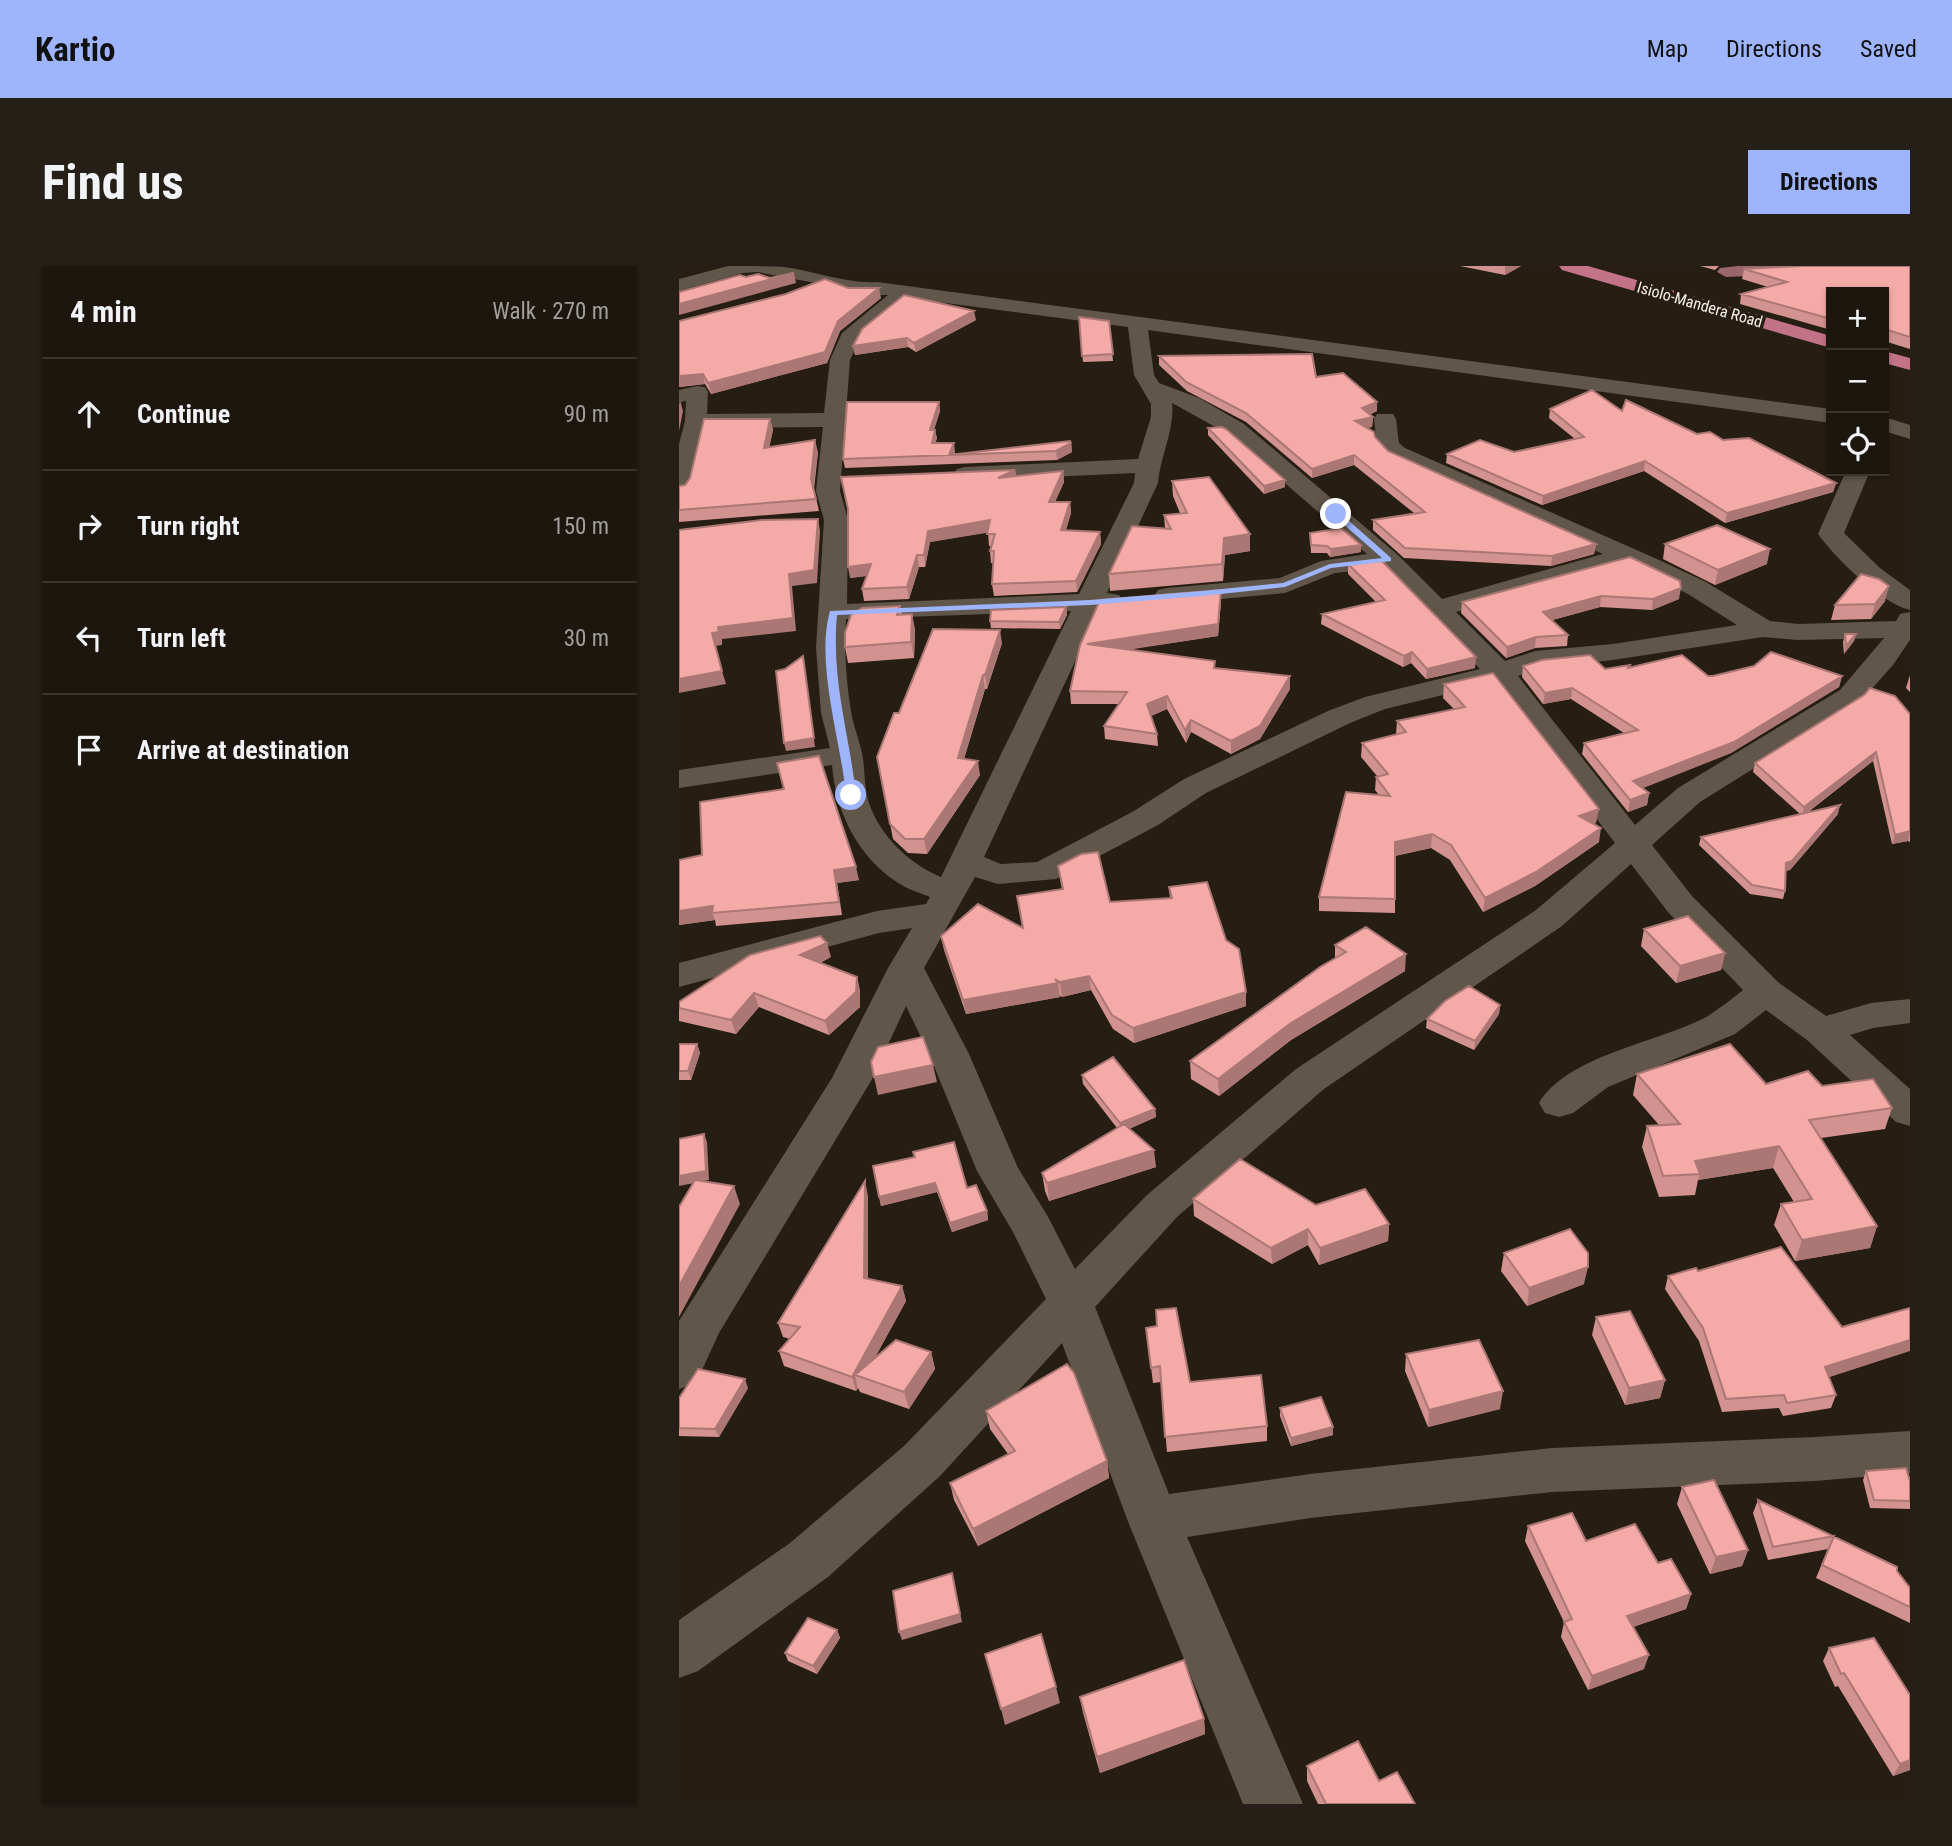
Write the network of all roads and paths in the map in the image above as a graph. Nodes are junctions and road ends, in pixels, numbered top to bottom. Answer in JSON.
{"nodes":[{"id":1,"x":1568,"y":266,"type":"edge"},
{"id":2,"x":1850,"y":266,"type":"edge"},
{"id":3,"x":1726,"y":272,"type":"dead end"},
{"id":4,"x":827,"y":280,"type":"junction"},
{"id":5,"x":679,"y":285,"type":"edge"},
{"id":6,"x":792,"y":293,"type":"edge"},
{"id":7,"x":902,"y":293,"type":"junction"},
{"id":8,"x":1137,"y":324,"type":"junction"},
{"id":9,"x":1826,"y":341,"type":"edge"},
{"id":10,"x":1889,"y":358,"type":"edge"},
{"id":11,"x":1910,"y":364,"type":"edge"},
{"id":12,"x":1149,"y":386,"type":"junction"},
{"id":13,"x":679,"y":396,"type":"edge"},
{"id":14,"x":1826,"y":415,"type":"edge"},
{"id":15,"x":1385,"y":419,"type":"dead end"},
{"id":16,"x":833,"y":420,"type":"junction"},
{"id":17,"x":696,"y":421,"type":"junction"},
{"id":18,"x":1889,"y":426,"type":"edge"},
{"id":19,"x":1910,"y":432,"type":"edge"},
{"id":20,"x":1148,"y":465,"type":"junction"},
{"id":21,"x":938,"y":475,"type":"edge"},
{"id":22,"x":1856,"y":476,"type":"edge"},
{"id":23,"x":857,"y":477,"type":"edge"},
{"id":24,"x":830,"y":478,"type":"junction"},
{"id":25,"x":679,"y":488,"type":"edge"},
{"id":26,"x":1627,"y":555,"type":"junction"},
{"id":27,"x":1389,"y":560,"type":"junction"},
{"id":28,"x":1090,"y":603,"type":"junction"},
{"id":29,"x":1437,"y":609,"type":"junction"},
{"id":30,"x":833,"y":613,"type":"junction"},
{"id":31,"x":1763,"y":629,"type":"junction"},
{"id":32,"x":1903,"y":636,"type":"edge"},
{"id":33,"x":1500,"y":673,"type":"junction"},
{"id":34,"x":847,"y":754,"type":"junction"},
{"id":35,"x":679,"y":779,"type":"edge"},
{"id":36,"x":1633,"y":843,"type":"junction"},
{"id":37,"x":965,"y":862,"type":"junction"},
{"id":38,"x":945,"y":903,"type":"junction"},
{"id":39,"x":906,"y":968,"type":"junction"},
{"id":40,"x":679,"y":975,"type":"edge"},
{"id":41,"x":1766,"y":992,"type":"junction"},
{"id":42,"x":1910,"y":1011,"type":"edge"},
{"id":43,"x":1821,"y":1031,"type":"junction"},
{"id":44,"x":1559,"y":1103,"type":"dead end"},
{"id":45,"x":1910,"y":1112,"type":"edge"},
{"id":46,"x":1070,"y":1302,"type":"junction"},
{"id":47,"x":679,"y":1368,"type":"edge"},
{"id":48,"x":1910,"y":1452,"type":"edge"},
{"id":49,"x":1153,"y":1519,"type":"junction"},
{"id":50,"x":679,"y":1652,"type":"edge"},
{"id":51,"x":1273,"y":1804,"type":"edge"}],
"edges":[{"from":1,"to":9,"type":"highway","name":"Isiolo-Mandera Road"},
{"from":2,"to":3,"type":"main road"},
{"from":4,"to":5,"type":"street"},
{"from":4,"to":6,"type":"street"},
{"from":4,"to":7,"type":"street"},
{"from":7,"to":8,"type":"street"},
{"from":7,"to":16,"type":"street"},
{"from":8,"to":12,"type":"street"},
{"from":8,"to":14,"type":"street"},
{"from":10,"to":11,"type":"highway"},
{"from":12,"to":20,"type":"street"},
{"from":12,"to":27,"type":"street"},
{"from":13,"to":17,"type":"street"},
{"from":15,"to":26,"type":"street"},
{"from":16,"to":17,"type":"street"},
{"from":16,"to":24,"type":"street"},
{"from":17,"to":25,"type":"street"},
{"from":18,"to":19,"type":"street"},
{"from":20,"to":21,"type":"street"},
{"from":20,"to":28,"type":"street"},
{"from":22,"to":32,"type":"street"},
{"from":23,"to":24,"type":"street"},
{"from":24,"to":30,"type":"street"},
{"from":26,"to":29,"type":"street"},
{"from":26,"to":31,"type":"street"},
{"from":27,"to":28,"type":"street"},
{"from":27,"to":29,"type":"street"},
{"from":28,"to":30,"type":"street"},
{"from":28,"to":37,"type":"street"},
{"from":29,"to":33,"type":"street"},
{"from":30,"to":34,"type":"street"},
{"from":31,"to":32,"type":"street"},
{"from":31,"to":33,"type":"street"},
{"from":32,"to":36,"type":"street"},
{"from":33,"to":36,"type":"street"},
{"from":33,"to":37,"type":"street"},
{"from":34,"to":35,"type":"street"},
{"from":34,"to":38,"type":"street"},
{"from":36,"to":41,"type":"street"},
{"from":36,"to":46,"type":"street"},
{"from":37,"to":38,"type":"street"},
{"from":38,"to":39,"type":"street"},
{"from":38,"to":40,"type":"street"},
{"from":39,"to":46,"type":"street"},
{"from":39,"to":47,"type":"street"},
{"from":41,"to":43,"type":"street"},
{"from":41,"to":44,"type":"street"},
{"from":42,"to":43,"type":"street"},
{"from":43,"to":45,"type":"street"},
{"from":46,"to":49,"type":"street"},
{"from":46,"to":50,"type":"street"},
{"from":48,"to":49,"type":"street"},
{"from":49,"to":51,"type":"street"}]}
